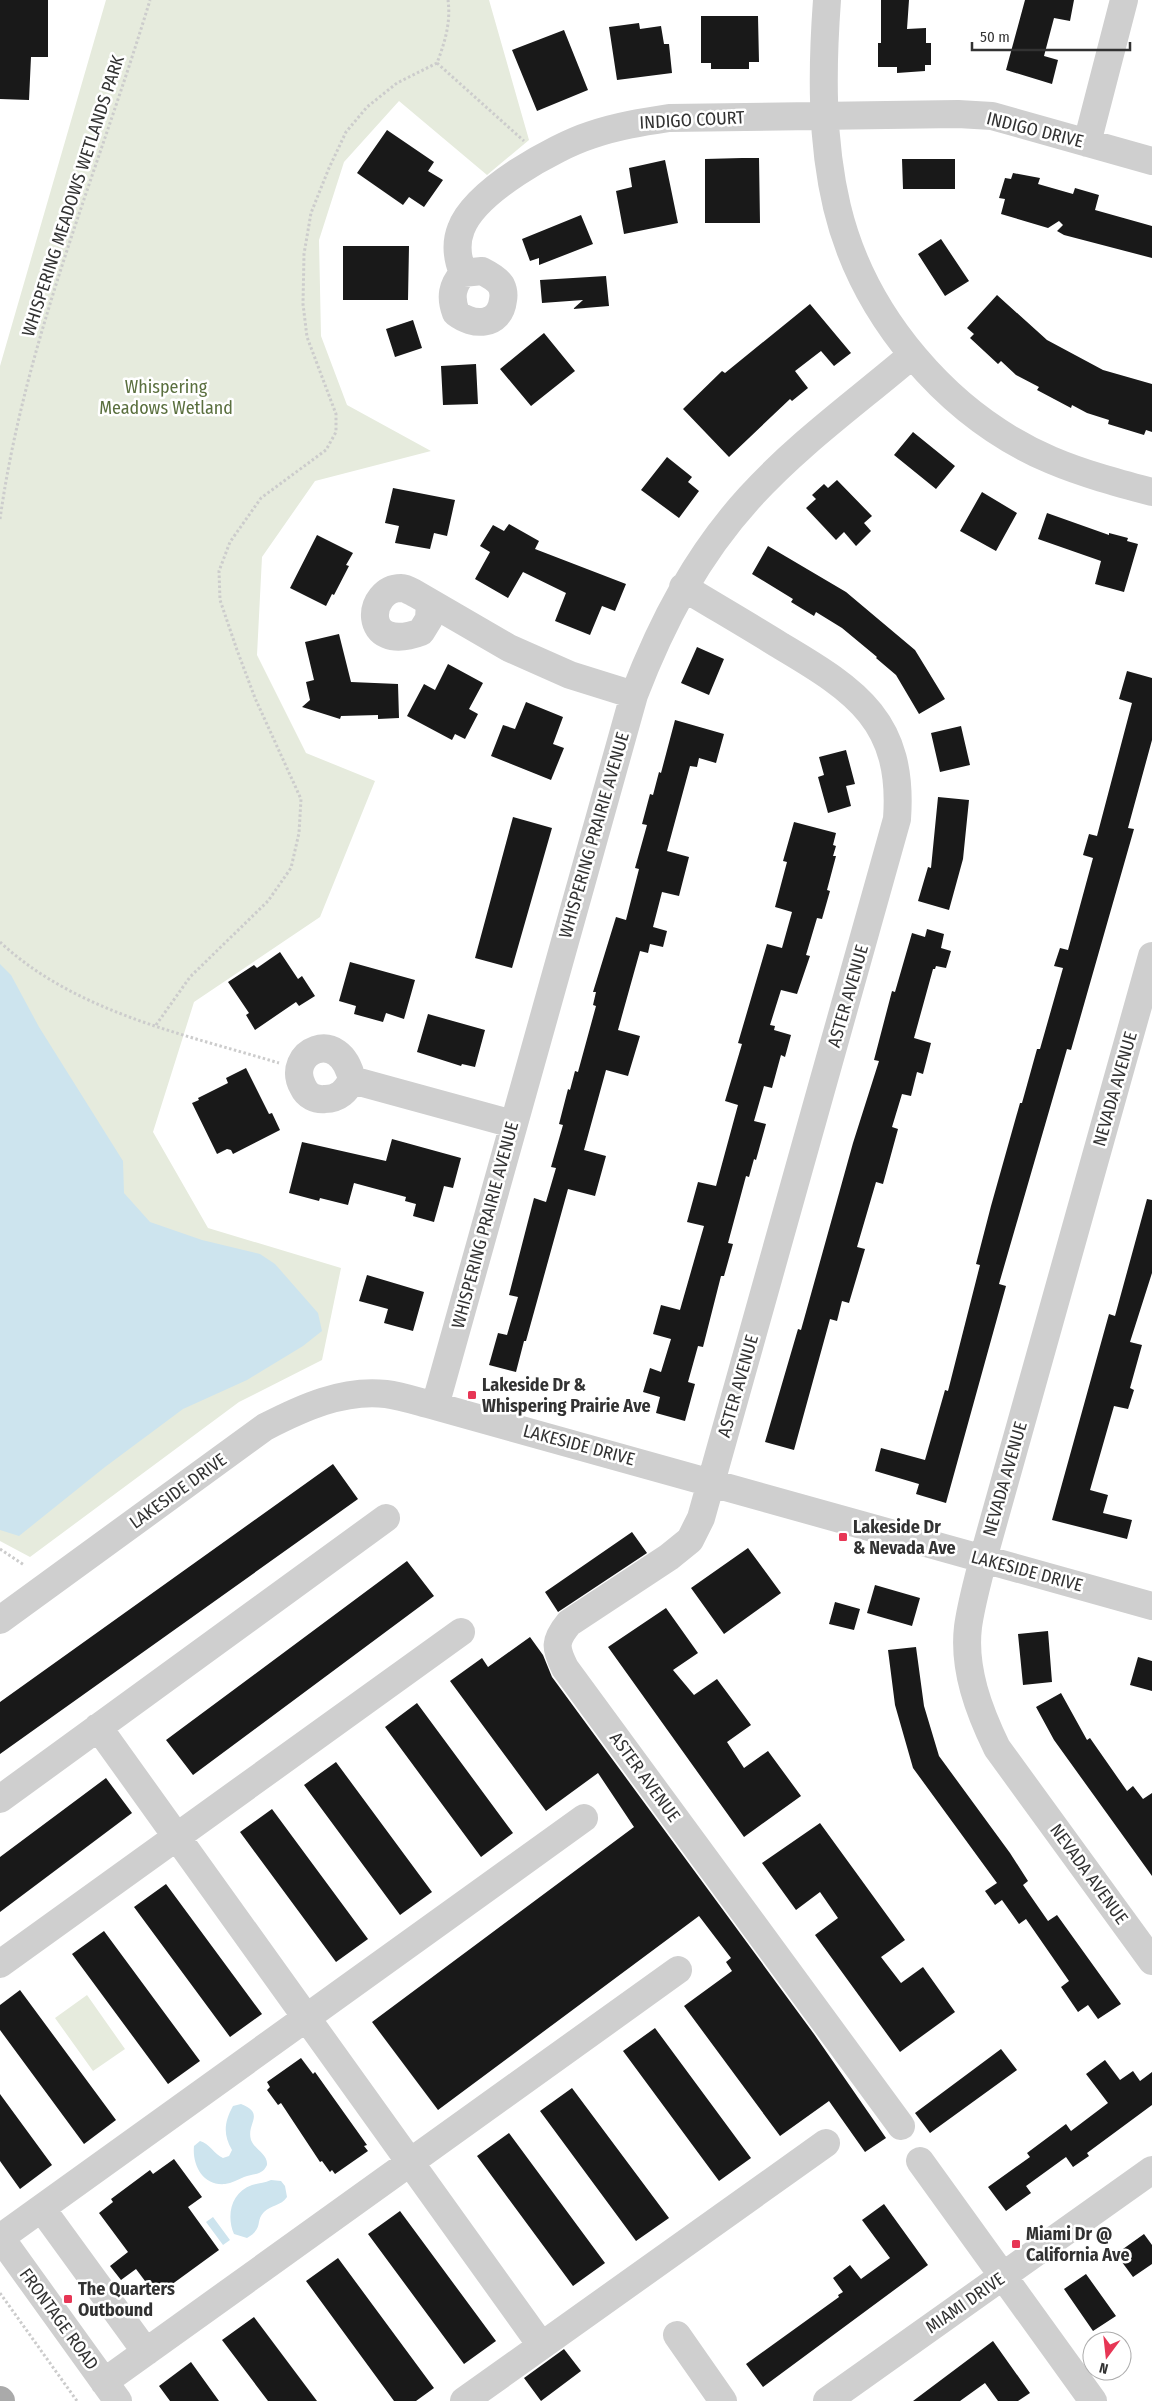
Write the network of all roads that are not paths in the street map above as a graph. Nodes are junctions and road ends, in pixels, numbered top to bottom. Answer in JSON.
{"nodes":[{"id":1,"x":827,"y":0,"type":"edge"},
{"id":2,"x":1124,"y":0,"type":"edge"},
{"id":3,"x":825,"y":116,"type":"junction"},
{"id":4,"x":1087,"y":143,"type":"junction"},
{"id":5,"x":1152,"y":161,"type":"edge"},
{"id":6,"x":463,"y":273,"type":"dead end"},
{"id":7,"x":912,"y":355,"type":"junction"},
{"id":8,"x":1152,"y":492,"type":"edge"},
{"id":9,"x":683,"y":587,"type":"junction"},
{"id":10,"x":430,"y":602,"type":"dead end"},
{"id":11,"x":634,"y":695,"type":"junction"},
{"id":12,"x":1152,"y":956,"type":"edge"},
{"id":13,"x":352,"y":1080,"type":"dead end"},
{"id":14,"x":513,"y":1124,"type":"junction"},
{"id":15,"x":435,"y":1406,"type":"junction"},
{"id":16,"x":711,"y":1481,"type":"junction"},
{"id":17,"x":386,"y":1518,"type":"dead end"},
{"id":18,"x":983,"y":1559,"type":"junction"},
{"id":19,"x":1152,"y":1606,"type":"edge"},
{"id":20,"x":0,"y":1620,"type":"edge"},
{"id":21,"x":461,"y":1632,"type":"dead end"},
{"id":22,"x":98,"y":1727,"type":"junction"},
{"id":23,"x":0,"y":1798,"type":"edge"},
{"id":24,"x":584,"y":1818,"type":"dead end"},
{"id":25,"x":176,"y":1836,"type":"junction"},
{"id":26,"x":1152,"y":1961,"type":"edge"},
{"id":27,"x":0,"y":1964,"type":"edge"},
{"id":28,"x":678,"y":1970,"type":"dead end"},
{"id":29,"x":307,"y":2019,"type":"junction"},
{"id":30,"x":901,"y":2126,"type":"dead end"},
{"id":31,"x":826,"y":2143,"type":"dead end"},
{"id":32,"x":920,"y":2161,"type":"dead end"},
{"id":33,"x":410,"y":2162,"type":"junction"},
{"id":34,"x":1152,"y":2170,"type":"edge"},
{"id":35,"x":42,"y":2209,"type":"junction"},
{"id":36,"x":0,"y":2238,"type":"edge"},
{"id":37,"x":1002,"y":2277,"type":"junction"},
{"id":38,"x":677,"y":2335,"type":"dead end"},
{"id":39,"x":541,"y":2345,"type":"junction"},
{"id":40,"x":146,"y":2352,"type":"junction"},
{"id":41,"x":111,"y":2392,"type":"edge"},
{"id":42,"x":464,"y":2401,"type":"edge"},
{"id":43,"x":723,"y":2401,"type":"edge"},
{"id":44,"x":827,"y":2401,"type":"edge"},
{"id":45,"x":1092,"y":2401,"type":"edge"}],
"edges":[{"from":1,"to":3,"type":"street"},
{"from":2,"to":4,"type":"street"},
{"from":3,"to":4,"type":"street","name":"INDIGO DRIVE"},
{"from":3,"to":6,"type":"street","name":"INDIGO COURT"},
{"from":3,"to":7,"type":"street"},
{"from":4,"to":5,"type":"street","name":"INDIGO DRIVE"},
{"from":7,"to":8,"type":"street"},
{"from":7,"to":9,"type":"street","name":"WHISPERING PRAIRIE AVENUE"},
{"from":9,"to":11,"type":"street","name":"WHISPERING PRAIRIE AVENUE"},
{"from":9,"to":16,"type":"street","name":"ASTER AVENUE"},
{"from":10,"to":11,"type":"street"},
{"from":11,"to":14,"type":"street","name":"WHISPERING PRAIRIE AVENUE"},
{"from":12,"to":18,"type":"street","name":"NEVADA AVENUE"},
{"from":13,"to":14,"type":"street"},
{"from":14,"to":15,"type":"street","name":"WHISPERING PRAIRIE AVENUE"},
{"from":15,"to":16,"type":"street","name":"LAKESIDE DRIVE"},
{"from":15,"to":20,"type":"street","name":"LAKESIDE DRIVE"},
{"from":16,"to":18,"type":"street","name":"LAKESIDE DRIVE"},
{"from":16,"to":30,"type":"street","name":"ASTER AVENUE"},
{"from":17,"to":22,"type":"street"},
{"from":18,"to":19,"type":"street","name":"LAKESIDE DRIVE"},
{"from":18,"to":26,"type":"street","name":"NEVADA AVENUE"},
{"from":21,"to":25,"type":"street"},
{"from":22,"to":23,"type":"street"},
{"from":22,"to":25,"type":"street"},
{"from":24,"to":29,"type":"street"},
{"from":25,"to":27,"type":"street"},
{"from":25,"to":29,"type":"street"},
{"from":28,"to":33,"type":"street"},
{"from":29,"to":33,"type":"street"},
{"from":29,"to":35,"type":"street"},
{"from":31,"to":39,"type":"street"},
{"from":32,"to":37,"type":"street"},
{"from":33,"to":39,"type":"street"},
{"from":33,"to":40,"type":"street"},
{"from":34,"to":37,"type":"street","name":"MIAMI DRIVE"},
{"from":35,"to":36,"type":"street"},
{"from":35,"to":40,"type":"street"},
{"from":36,"to":41,"type":"street","name":"FRONTAGE ROAD"},
{"from":37,"to":44,"type":"street","name":"MIAMI DRIVE"},
{"from":37,"to":45,"type":"street"},
{"from":38,"to":43,"type":"street"},
{"from":39,"to":42,"type":"street"},
{"from":40,"to":41,"type":"street"}]}
